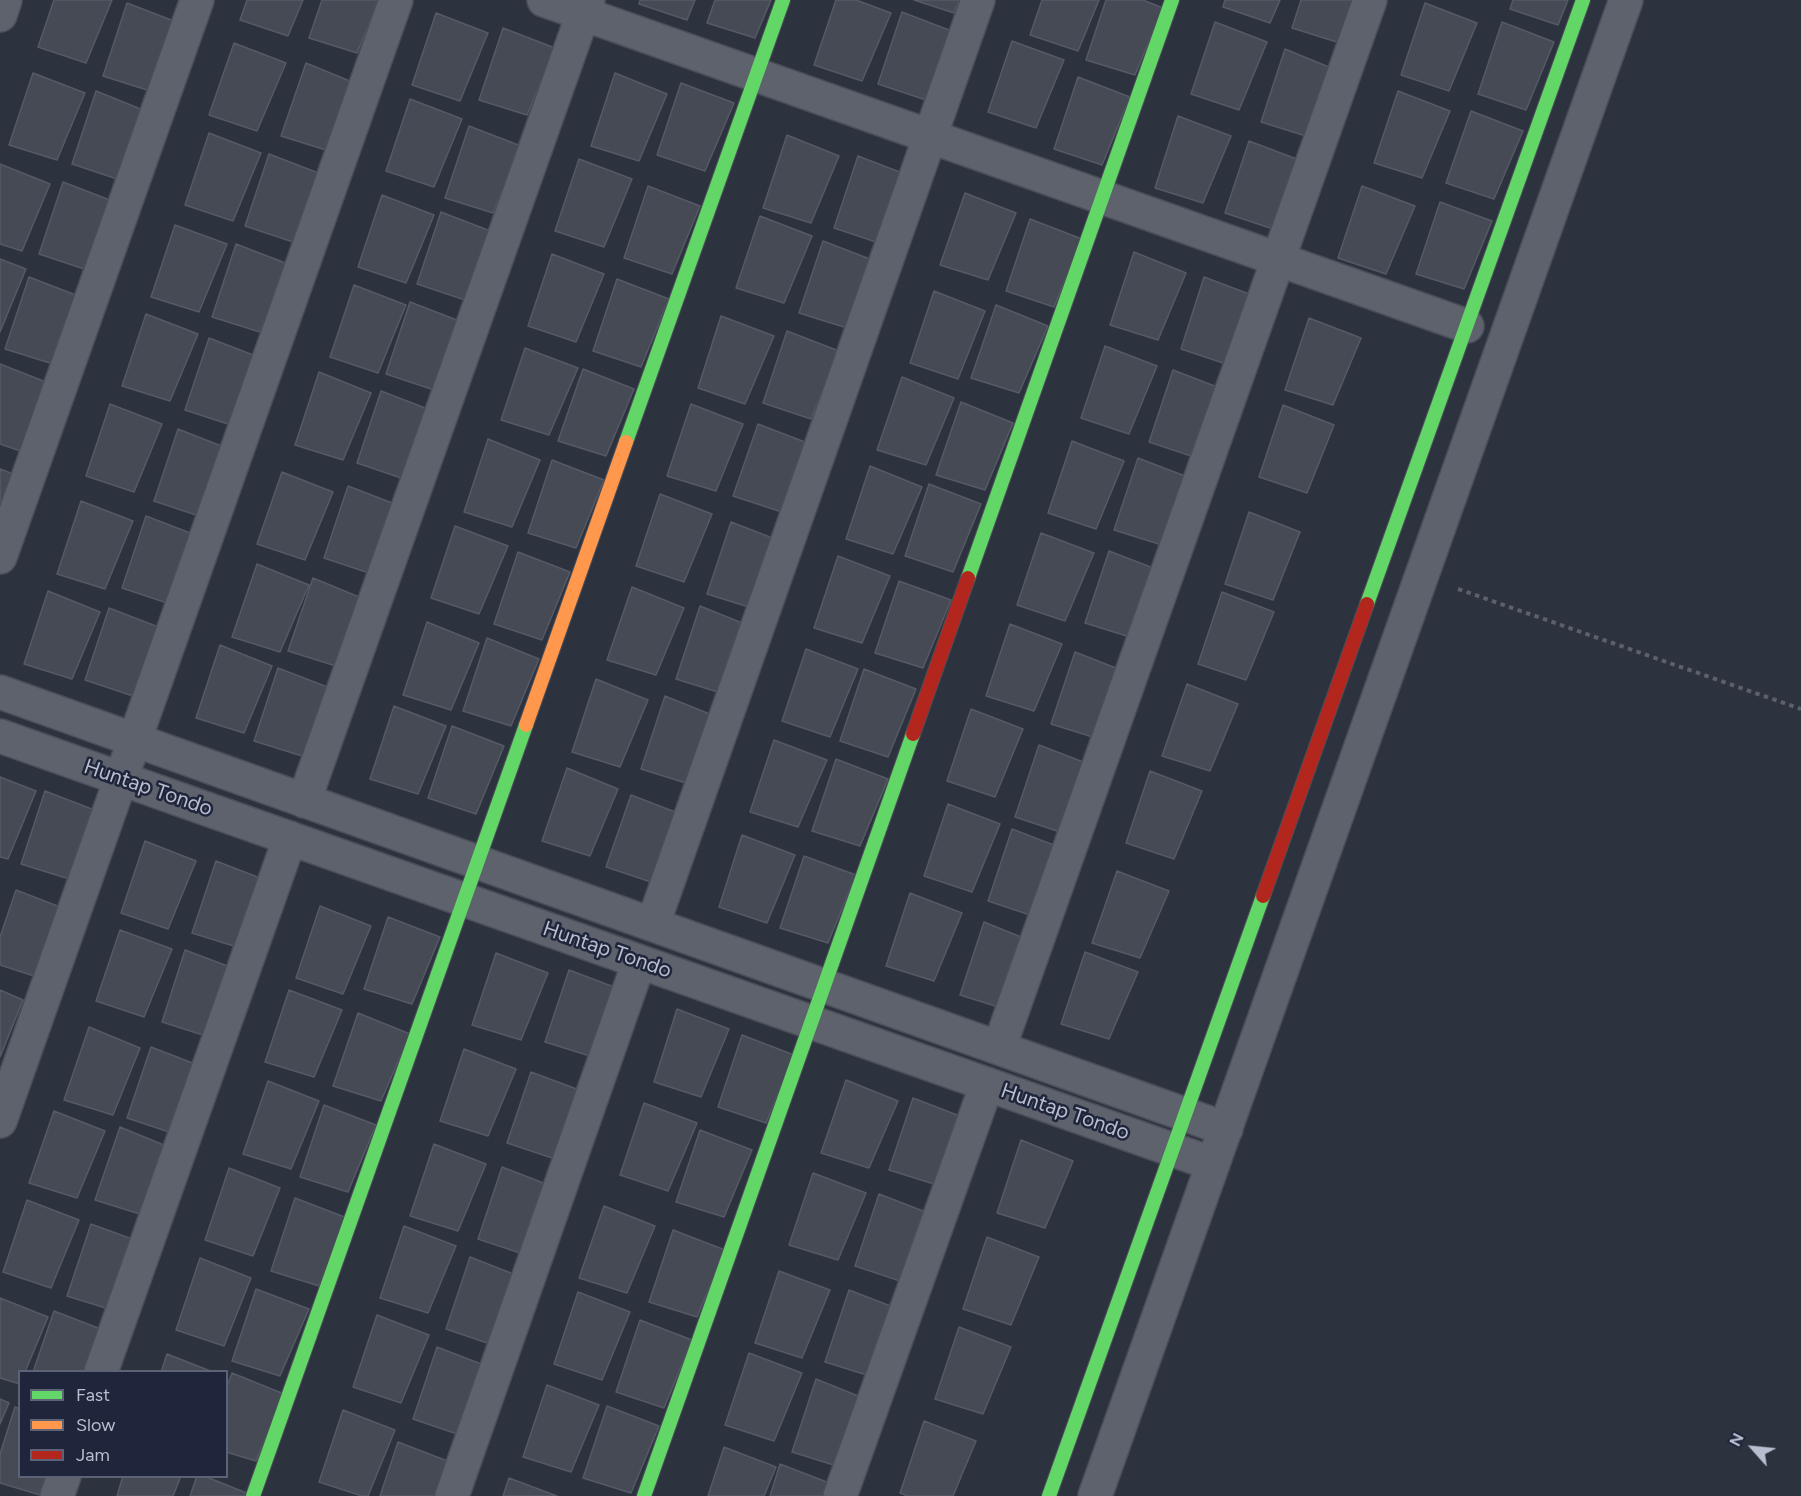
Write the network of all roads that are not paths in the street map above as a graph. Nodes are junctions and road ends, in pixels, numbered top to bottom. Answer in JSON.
{"nodes":[{"id":1,"x":5,"y":0,"type":"edge"},
{"id":2,"x":197,"y":0,"type":"edge"},
{"id":3,"x":396,"y":0,"type":"edge"},
{"id":4,"x":544,"y":0,"type":"edge"},
{"id":5,"x":783,"y":0,"type":"edge"},
{"id":6,"x":978,"y":0,"type":"edge"},
{"id":7,"x":1172,"y":0,"type":"edge"},
{"id":8,"x":1370,"y":0,"type":"edge"},
{"id":9,"x":1583,"y":0,"type":"edge"},
{"id":10,"x":1626,"y":0,"type":"edge"},
{"id":11,"x":585,"y":7,"type":"edge"},
{"id":12,"x":0,"y":15,"type":"edge"},
{"id":13,"x":756,"y":75,"type":"junction"},
{"id":14,"x":930,"y":137,"type":"junction"},
{"id":15,"x":1102,"y":197,"type":"junction"},
{"id":16,"x":1279,"y":260,"type":"junction"},
{"id":17,"x":1467,"y":326,"type":"junction"},
{"id":18,"x":0,"y":557,"type":"edge"},
{"id":19,"x":0,"y":692,"type":"edge"},
{"id":20,"x":0,"y":736,"type":"edge"},
{"id":21,"x":135,"y":740,"type":"junction"},
{"id":22,"x":121,"y":779,"type":"junction"},
{"id":23,"x":304,"y":801,"type":"junction"},
{"id":24,"x":290,"y":838,"type":"junction"},
{"id":25,"x":477,"y":862,"type":"junction"},
{"id":26,"x":464,"y":900,"type":"junction"},
{"id":27,"x":652,"y":924,"type":"junction"},
{"id":28,"x":639,"y":962,"type":"junction"},
{"id":29,"x":824,"y":986,"type":"junction"},
{"id":30,"x":811,"y":1022,"type":"junction"},
{"id":31,"x":999,"y":1048,"type":"junction"},
{"id":32,"x":987,"y":1084,"type":"junction"},
{"id":33,"x":1186,"y":1114,"type":"junction"},
{"id":34,"x":0,"y":1121,"type":"edge"},
{"id":35,"x":1226,"y":1128,"type":"junction"},
{"id":36,"x":1173,"y":1150,"type":"junction"},
{"id":37,"x":1213,"y":1164,"type":"junction"},
{"id":38,"x":101,"y":1370,"type":"edge"},
{"id":39,"x":63,"y":1478,"type":"edge"},
{"id":40,"x":57,"y":1496,"type":"edge"},
{"id":41,"x":253,"y":1496,"type":"edge"},
{"id":42,"x":452,"y":1496,"type":"edge"},
{"id":43,"x":644,"y":1496,"type":"edge"},
{"id":44,"x":840,"y":1496,"type":"edge"},
{"id":45,"x":1049,"y":1496,"type":"edge"},
{"id":46,"x":1095,"y":1496,"type":"edge"}],
"edges":[{"from":1,"to":12,"type":"street"},
{"from":2,"to":18,"type":"street"},
{"from":3,"to":21,"type":"street"},
{"from":4,"to":11,"type":"street"},
{"from":5,"to":13,"type":"street"},
{"from":6,"to":14,"type":"street"},
{"from":7,"to":15,"type":"street"},
{"from":8,"to":16,"type":"street"},
{"from":9,"to":17,"type":"street"},
{"from":10,"to":35,"type":"street"},
{"from":11,"to":13,"type":"street"},
{"from":11,"to":23,"type":"street"},
{"from":13,"to":14,"type":"street"},
{"from":13,"to":25,"type":"street"},
{"from":14,"to":15,"type":"street"},
{"from":14,"to":27,"type":"street"},
{"from":15,"to":16,"type":"street"},
{"from":15,"to":29,"type":"street"},
{"from":16,"to":17,"type":"street"},
{"from":16,"to":31,"type":"street"},
{"from":17,"to":33,"type":"street"},
{"from":19,"to":21,"type":"street"},
{"from":20,"to":22,"type":"street","name":"Huntap Tondo"},
{"from":21,"to":22,"type":"street"},
{"from":21,"to":23,"type":"street"},
{"from":22,"to":24,"type":"street","name":"Huntap Tondo"},
{"from":22,"to":34,"type":"street"},
{"from":23,"to":25,"type":"street"},
{"from":24,"to":26,"type":"street","name":"Huntap Tondo"},
{"from":24,"to":38,"type":"street"},
{"from":25,"to":26,"type":"street"},
{"from":25,"to":27,"type":"street"},
{"from":26,"to":28,"type":"street","name":"Huntap Tondo"},
{"from":26,"to":41,"type":"street"},
{"from":27,"to":29,"type":"street"},
{"from":28,"to":30,"type":"street","name":"Huntap Tondo"},
{"from":28,"to":42,"type":"street"},
{"from":29,"to":30,"type":"street"},
{"from":29,"to":31,"type":"street"},
{"from":30,"to":32,"type":"street","name":"Huntap Tondo"},
{"from":30,"to":43,"type":"street"},
{"from":31,"to":33,"type":"street"},
{"from":32,"to":36,"type":"street","name":"Huntap Tondo"},
{"from":32,"to":44,"type":"street"},
{"from":33,"to":35,"type":"street"},
{"from":33,"to":36,"type":"street"},
{"from":35,"to":37,"type":"street"},
{"from":36,"to":37,"type":"street","name":"Huntap Tondo"},
{"from":36,"to":45,"type":"street"},
{"from":37,"to":46,"type":"street"},
{"from":39,"to":40,"type":"street"}]}
